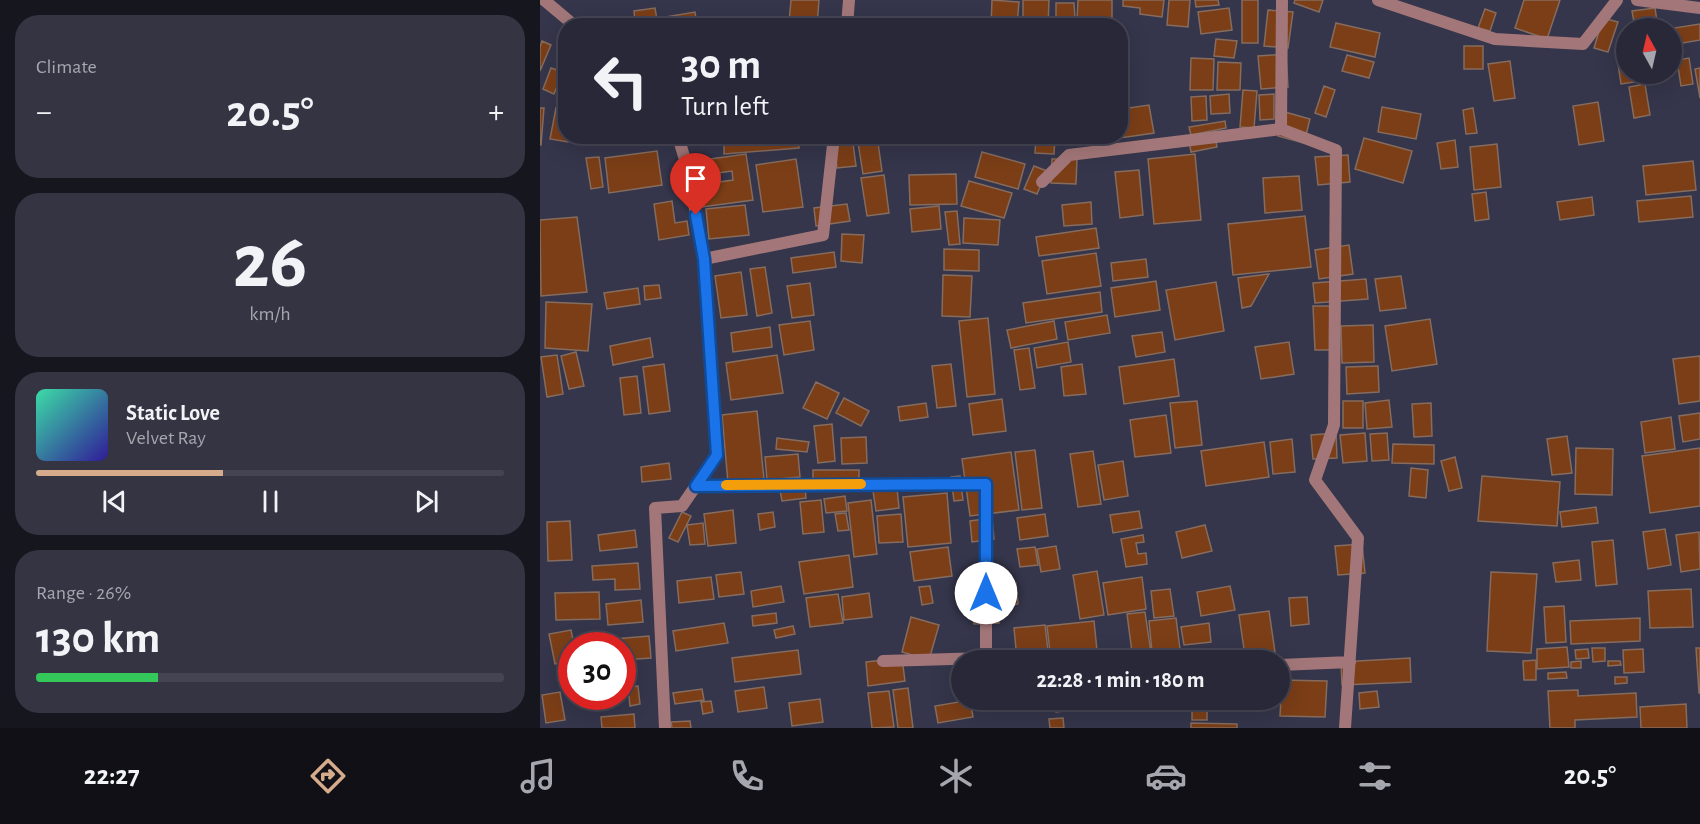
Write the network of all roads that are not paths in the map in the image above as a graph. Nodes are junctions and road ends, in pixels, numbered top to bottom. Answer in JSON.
{"nodes":[{"id":1,"x":544,"y":0,"type":"edge"},
{"id":2,"x":849,"y":0,"type":"edge"},
{"id":3,"x":1282,"y":0,"type":"edge"},
{"id":4,"x":1378,"y":0,"type":"edge"},
{"id":5,"x":1617,"y":0,"type":"edge"},
{"id":6,"x":1636,"y":0,"type":"edge"},
{"id":7,"x":1700,"y":8,"type":"edge"},
{"id":8,"x":565,"y":18,"type":"edge"},
{"id":9,"x":848,"y":18,"type":"edge"},
{"id":10,"x":1281,"y":129,"type":"junction"},
{"id":11,"x":680,"y":144,"type":"edge"},
{"id":12,"x":833,"y":144,"type":"edge"},
{"id":13,"x":1042,"y":182,"type":"dead end"},
{"id":14,"x":704,"y":259,"type":"junction"},
{"id":15,"x":696,"y":486,"type":"junction"},
{"id":16,"x":986,"y":650,"type":"edge"},
{"id":17,"x":951,"y":660,"type":"edge"},
{"id":18,"x":883,"y":661,"type":"dead end"},
{"id":19,"x":1350,"y":662,"type":"junction"},
{"id":20,"x":1290,"y":665,"type":"edge"},
{"id":21,"x":665,"y":728,"type":"edge"},
{"id":22,"x":1345,"y":728,"type":"edge"}],
"edges":[{"from":1,"to":8,"type":"street"},
{"from":2,"to":9,"type":"street"},
{"from":3,"to":10,"type":"street"},
{"from":4,"to":5,"type":"street"},
{"from":6,"to":7,"type":"street"},
{"from":10,"to":13,"type":"street"},
{"from":10,"to":19,"type":"street"},
{"from":11,"to":14,"type":"street"},
{"from":12,"to":14,"type":"street"},
{"from":14,"to":15,"type":"street"},
{"from":15,"to":16,"type":"street"},
{"from":15,"to":21,"type":"street"},
{"from":17,"to":18,"type":"street"},
{"from":19,"to":20,"type":"street"},
{"from":19,"to":22,"type":"street"}]}
